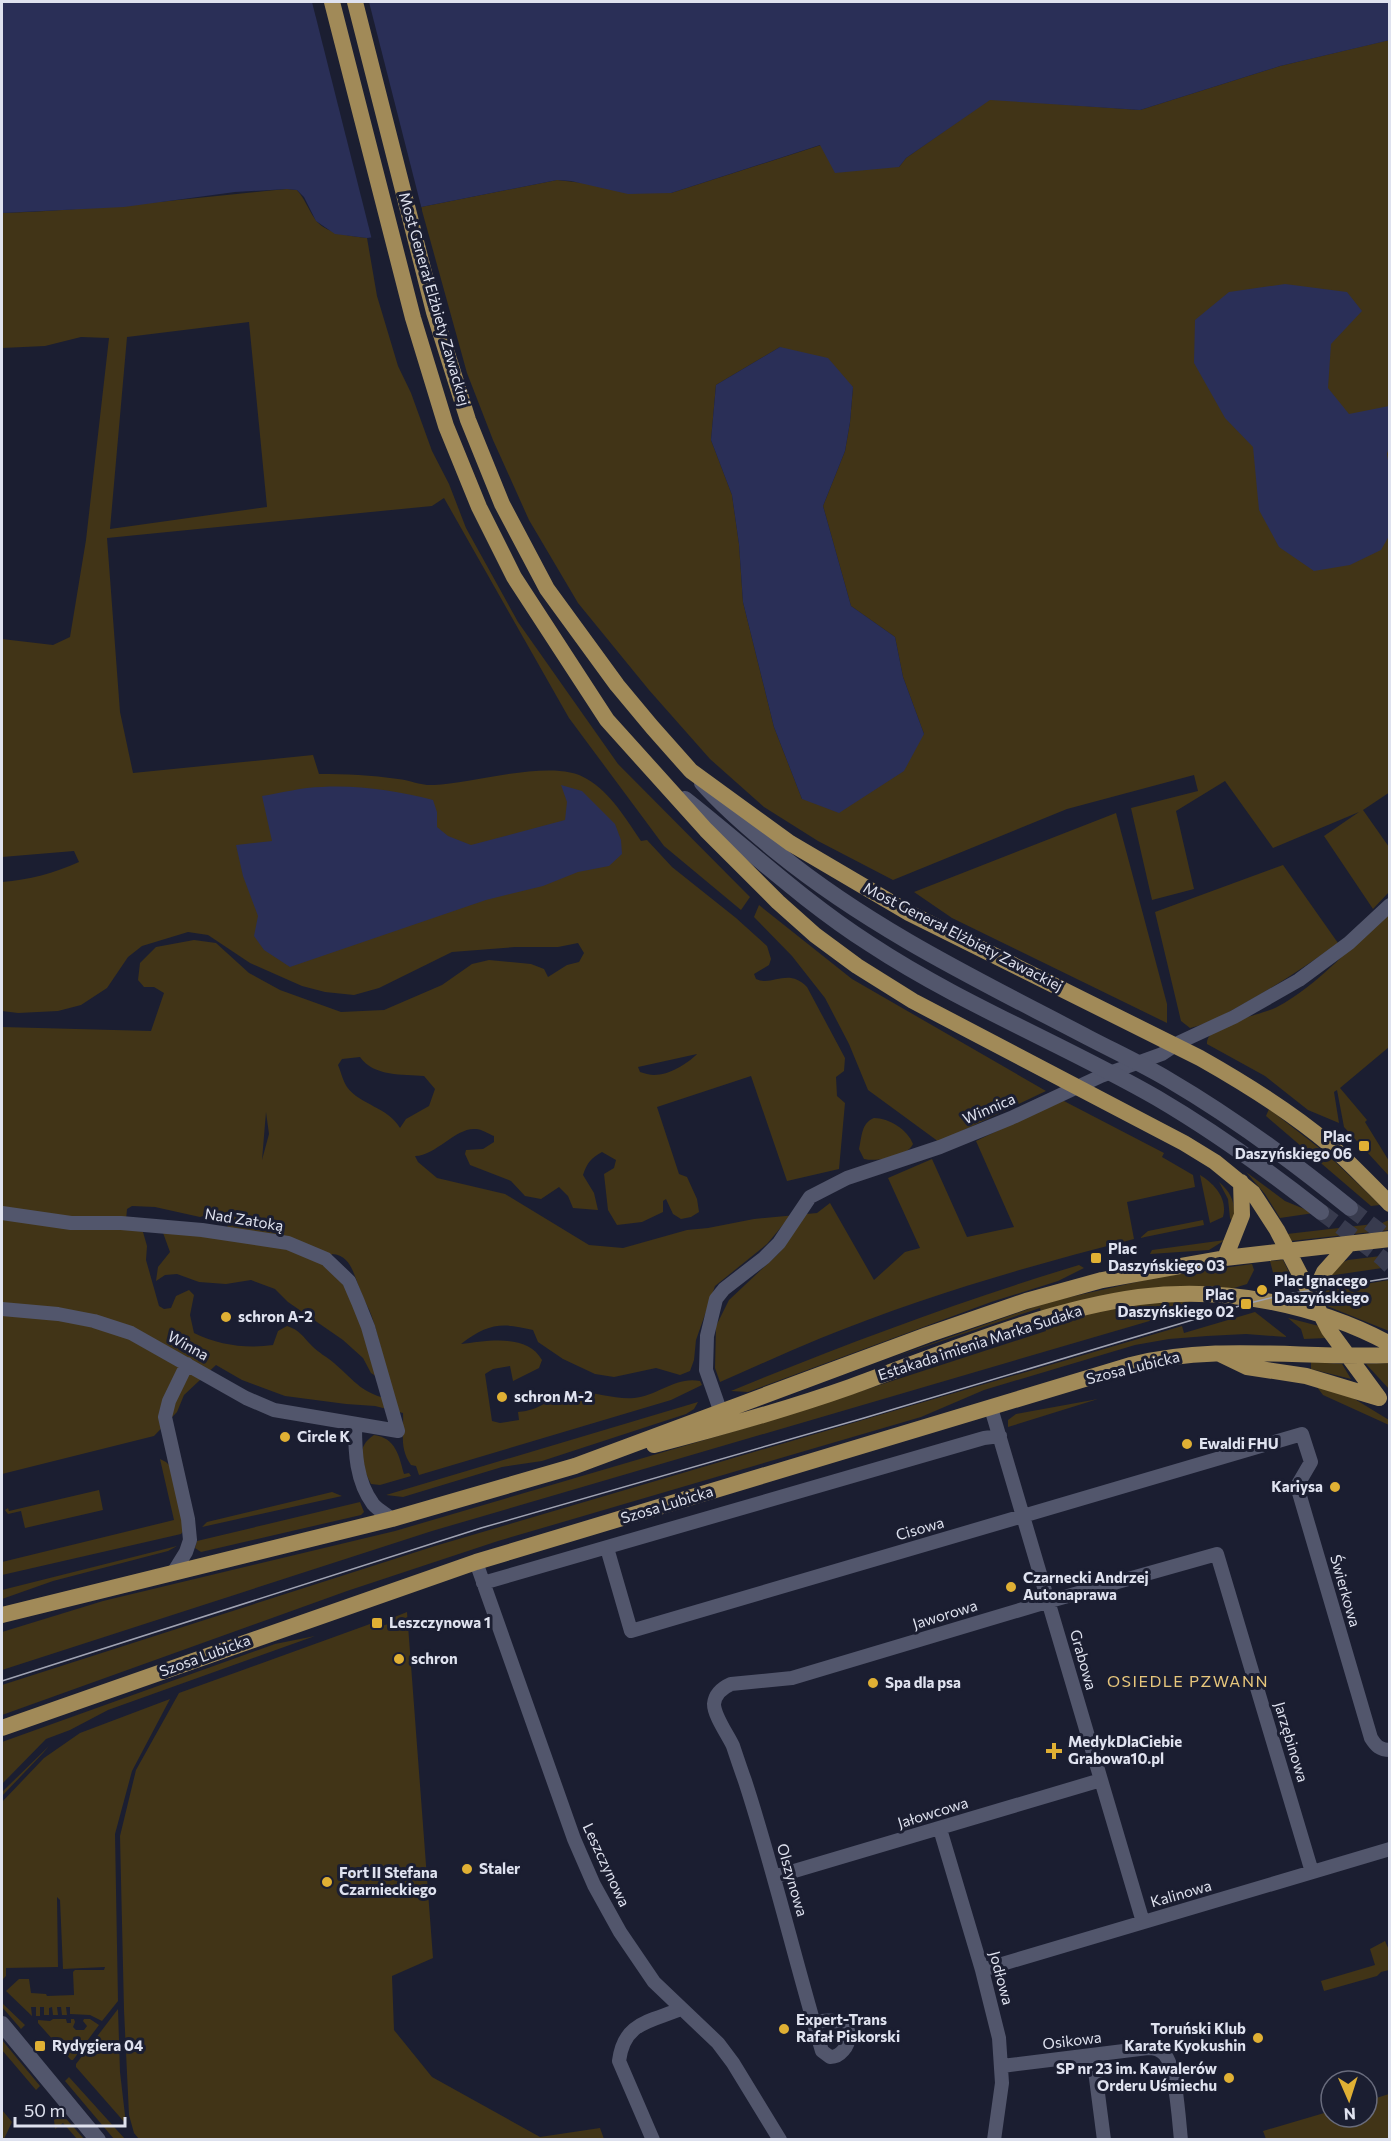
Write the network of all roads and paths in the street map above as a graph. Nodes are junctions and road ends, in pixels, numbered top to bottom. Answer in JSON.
{"nodes":[{"id":1,"x":332,"y":2,"type":"edge"},
{"id":2,"x":355,"y":2,"type":"edge"},
{"id":3,"x":691,"y":771,"type":"junction"},
{"id":4,"x":664,"y":783,"type":"junction"},
{"id":5,"x":1389,"y":905,"type":"edge"},
{"id":6,"x":1241,"y":1182,"type":"junction"},
{"id":7,"x":1389,"y":1204,"type":"edge"},
{"id":8,"x":1350,"y":1208,"type":"tunnel mouth"},
{"id":9,"x":1321,"y":1212,"type":"tunnel mouth"},
{"id":10,"x":2,"y":1213,"type":"edge"},
{"id":11,"x":1389,"y":1239,"type":"edge"},
{"id":12,"x":1349,"y":1244,"type":"junction"},
{"id":13,"x":1289,"y":1251,"type":"junction"},
{"id":14,"x":1225,"y":1258,"type":"junction"},
{"id":15,"x":1312,"y":1296,"type":"junction"},
{"id":16,"x":2,"y":1309,"type":"edge"},
{"id":17,"x":1389,"y":1344,"type":"edge"},
{"id":18,"x":1217,"y":1352,"type":"junction"},
{"id":19,"x":1347,"y":1355,"type":"junction"},
{"id":20,"x":1389,"y":1355,"type":"edge"},
{"id":21,"x":187,"y":1364,"type":"junction"},
{"id":22,"x":1384,"y":1401,"type":"edge"},
{"id":23,"x":991,"y":1408,"type":"junction"},
{"id":24,"x":720,"y":1410,"type":"junction"},
{"id":25,"x":355,"y":1425,"type":"junction"},
{"id":26,"x":398,"y":1431,"type":"joint"},
{"id":27,"x":1302,"y":1434,"type":"joint"},
{"id":28,"x":1000,"y":1436,"type":"junction"},
{"id":29,"x":575,"y":1466,"type":"junction"},
{"id":30,"x":1023,"y":1516,"type":"junction"},
{"id":31,"x":392,"y":1519,"type":"junction"},
{"id":32,"x":607,"y":1548,"type":"junction"},
{"id":33,"x":1217,"y":1554,"type":"joint"},
{"id":34,"x":476,"y":1562,"type":"junction"},
{"id":35,"x":173,"y":1573,"type":"junction"},
{"id":36,"x":483,"y":1583,"type":"junction"},
{"id":37,"x":1050,"y":1601,"type":"junction"},
{"id":38,"x":2,"y":1615,"type":"edge"},
{"id":39,"x":723,"y":1727,"type":"joint"},
{"id":40,"x":2,"y":1728,"type":"edge"},
{"id":41,"x":1389,"y":1750,"type":"edge"},
{"id":42,"x":1101,"y":1780,"type":"junction"},
{"id":43,"x":940,"y":1829,"type":"junction"},
{"id":44,"x":1389,"y":1849,"type":"edge"},
{"id":45,"x":1312,"y":1872,"type":"junction"},
{"id":46,"x":774,"y":1877,"type":"junction"},
{"id":47,"x":1143,"y":1922,"type":"junction"},
{"id":48,"x":982,"y":1970,"type":"junction"},
{"id":49,"x":681,"y":2009,"type":"junction"},
{"id":50,"x":815,"y":2022,"type":"junction"},
{"id":51,"x":2,"y":2024,"type":"edge"},
{"id":52,"x":1093,"y":2055,"type":"junction"},
{"id":53,"x":1002,"y":2066,"type":"junction"},
{"id":54,"x":98,"y":2139,"type":"edge"},
{"id":55,"x":653,"y":2139,"type":"edge"},
{"id":56,"x":780,"y":2139,"type":"edge"},
{"id":57,"x":994,"y":2139,"type":"edge"},
{"id":58,"x":1104,"y":2139,"type":"edge"},
{"id":59,"x":1181,"y":2139,"type":"edge"}],
"edges":[{"from":1,"to":4,"type":"main road","name":"Most Generał Elżbiety Zawackiej"},
{"from":2,"to":3,"type":"main road","name":"Most Generał Elżbiety Zawackiej"},
{"from":3,"to":7,"type":"main road","name":"Most Generał Elżbiety Zawackiej"},
{"from":3,"to":8,"type":"street"},
{"from":4,"to":6,"type":"main road","name":"Most Generał Elżbiety Zawackiej"},
{"from":4,"to":9,"type":"street"},
{"from":5,"to":24,"type":"street","name":"Winnica"},
{"from":6,"to":13,"type":"main road","name":"Most Generał Elżbiety Zawackiej"},
{"from":6,"to":14,"type":"main road"},
{"from":10,"to":26,"type":"street","name":"Nad Zatoką"},
{"from":11,"to":12,"type":"main road"},
{"from":12,"to":13,"type":"main road"},
{"from":12,"to":15,"type":"main road"},
{"from":13,"to":14,"type":"main road"},
{"from":13,"to":15,"type":"main road"},
{"from":14,"to":24,"type":"main road"},
{"from":15,"to":19,"type":"main road"},
{"from":16,"to":21,"type":"street","name":"Winna"},
{"from":17,"to":29,"type":"main road","name":"Estakada imienia Marka Sudaka"},
{"from":18,"to":19,"type":"main road","name":"Szosa Lubicka"},
{"from":18,"to":22,"type":"main road"},
{"from":18,"to":23,"type":"main road","name":"Szosa Lubicka"},
{"from":19,"to":20,"type":"main road"},
{"from":19,"to":22,"type":"main road"},
{"from":21,"to":25,"type":"street","name":"Winna"},
{"from":21,"to":35,"type":"street"},
{"from":23,"to":28,"type":"street","name":"Grabowa"},
{"from":23,"to":34,"type":"main road","name":"Szosa Lubicka"},
{"from":24,"to":29,"type":"main road"},
{"from":25,"to":26,"type":"street","name":"Winna"},
{"from":25,"to":31,"type":"street"},
{"from":27,"to":30,"type":"street","name":"Cisowa"},
{"from":27,"to":41,"type":"street","name":"Świerkowa"},
{"from":28,"to":30,"type":"street","name":"Grabowa"},
{"from":28,"to":32,"type":"street"},
{"from":29,"to":31,"type":"main road"},
{"from":30,"to":32,"type":"street","name":"Cisowa"},
{"from":30,"to":37,"type":"street","name":"Grabowa"},
{"from":31,"to":35,"type":"main road"},
{"from":32,"to":36,"type":"street"},
{"from":33,"to":37,"type":"street","name":"Jaworowa"},
{"from":33,"to":45,"type":"street","name":"Jarzębinowa"},
{"from":34,"to":36,"type":"street","name":"Leszczynowa"},
{"from":34,"to":40,"type":"main road","name":"Szosa Lubicka"},
{"from":35,"to":38,"type":"main road"},
{"from":36,"to":49,"type":"street","name":"Leszczynowa"},
{"from":37,"to":39,"type":"street","name":"Jaworowa"},
{"from":37,"to":42,"type":"street","name":"Grabowa"},
{"from":39,"to":46,"type":"street","name":"Olszynowa"},
{"from":42,"to":43,"type":"street","name":"Jałowcowa"},
{"from":42,"to":47,"type":"street","name":"Grabowa"},
{"from":43,"to":46,"type":"street","name":"Jałowcowa"},
{"from":43,"to":48,"type":"street","name":"Jodłowa"},
{"from":44,"to":45,"type":"street","name":"Kalinowa"},
{"from":45,"to":47,"type":"street","name":"Kalinowa"},
{"from":46,"to":50,"type":"street","name":"Olszynowa"},
{"from":47,"to":48,"type":"street","name":"Kalinowa"},
{"from":48,"to":53,"type":"street","name":"Jodłowa"},
{"from":49,"to":55,"type":"street"},
{"from":49,"to":56,"type":"street","name":"Leszczynowa"},
{"from":50,"to":50,"type":"street","name":"Olszynowa"},
{"from":51,"to":54,"type":"street"},
{"from":52,"to":53,"type":"street","name":"Osikowa"},
{"from":52,"to":58,"type":"street"},
{"from":52,"to":59,"type":"street","name":"Osikowa"},
{"from":53,"to":57,"type":"street","name":"Jodłowa"}]}
